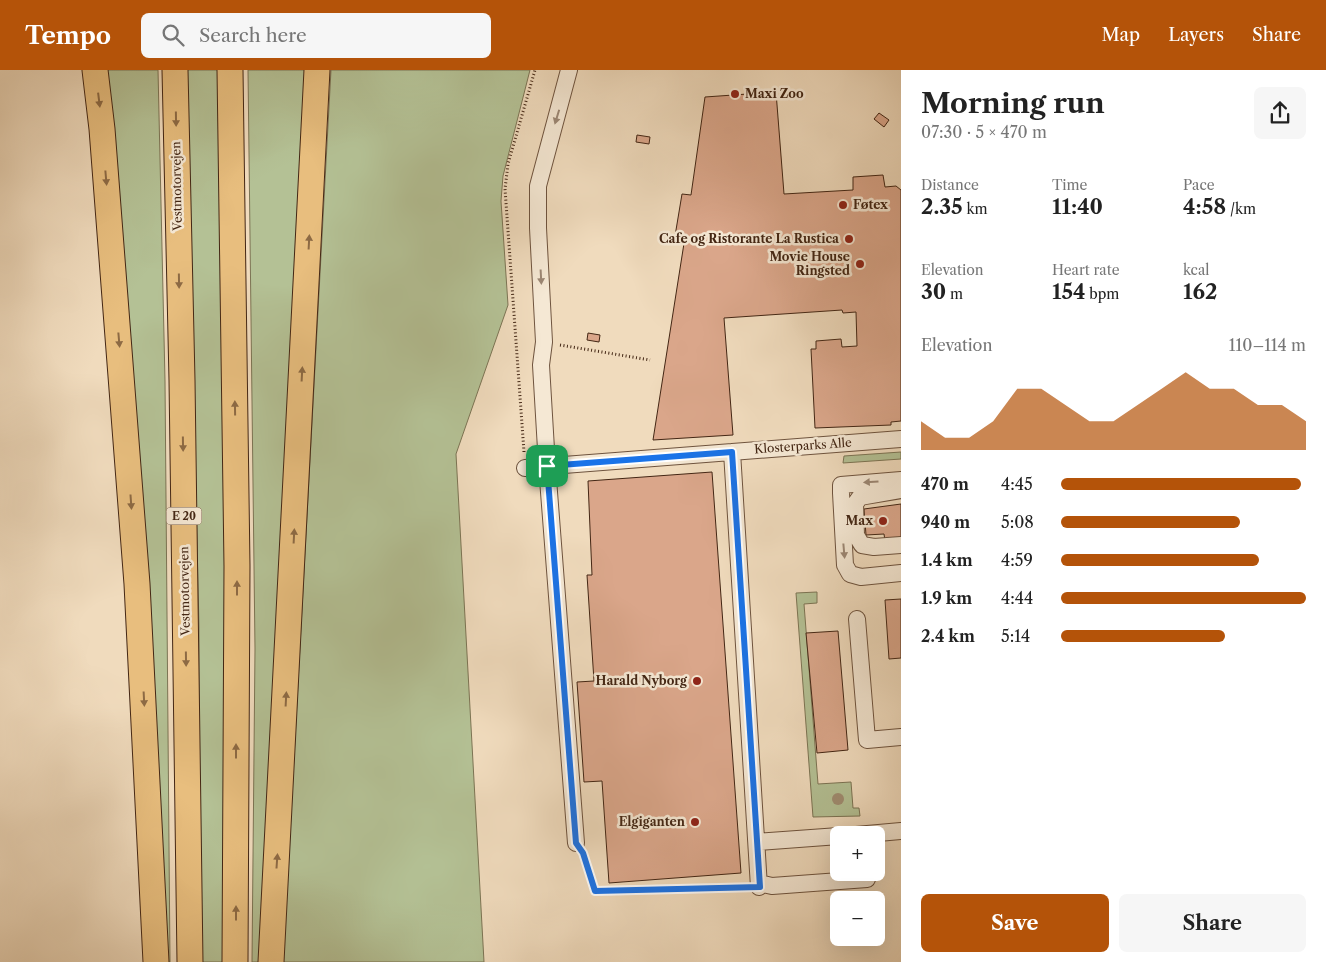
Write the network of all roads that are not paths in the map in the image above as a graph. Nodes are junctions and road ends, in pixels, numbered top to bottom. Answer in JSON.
{"nodes":[{"id":1,"x":95,"y":70,"type":"edge"},
{"id":2,"x":175,"y":70,"type":"edge"},
{"id":3,"x":230,"y":70,"type":"edge"},
{"id":4,"x":317,"y":70,"type":"edge"},
{"id":5,"x":569,"y":70,"type":"edge"},
{"id":6,"x":901,"y":439,"type":"edge"},
{"id":7,"x":732,"y":452,"type":"junction"},
{"id":8,"x":547,"y":466,"type":"junction"},
{"id":9,"x":525,"y":468,"type":"road end"},
{"id":10,"x":901,"y":480,"type":"edge"},
{"id":11,"x":901,"y":490,"type":"edge"},
{"id":12,"x":901,"y":545,"type":"edge"},
{"id":13,"x":901,"y":573,"type":"edge"},
{"id":14,"x":857,"y":620,"type":"dead end"},
{"id":15,"x":901,"y":737,"type":"edge"},
{"id":16,"x":901,"y":832,"type":"edge"},
{"id":17,"x":885,"y":833,"type":"edge"},
{"id":18,"x":830,"y":837,"type":"edge"},
{"id":19,"x":757,"y":842,"type":"junction"},
{"id":20,"x":576,"y":843,"type":"road end"},
{"id":21,"x":840,"y":881,"type":"edge"},
{"id":22,"x":156,"y":962,"type":"edge"},
{"id":23,"x":190,"y":962,"type":"edge"},
{"id":24,"x":235,"y":962,"type":"edge"},
{"id":25,"x":271,"y":962,"type":"edge"}],
"edges":[{"from":1,"to":22,"type":"highway","one_way":true},
{"from":2,"to":23,"type":"highway","name":"Vestmotorvejen","number":"E 20","one_way":true},
{"from":24,"to":3,"type":"highway","one_way":true},
{"from":25,"to":4,"type":"highway","one_way":true},
{"from":5,"to":8,"type":"street","one_way":true},
{"from":6,"to":7,"type":"street","name":"Klosterparks Alle"},
{"from":7,"to":8,"type":"street","name":"Klosterparks Alle"},
{"from":7,"to":19,"type":"street"},
{"from":8,"to":9,"type":"street","name":"Klosterparks Alle"},
{"from":8,"to":20,"type":"street"},
{"from":10,"to":13,"type":"street","one_way":true},
{"from":11,"to":12,"type":"street"},
{"from":14,"to":15,"type":"street"},
{"from":16,"to":17,"type":"street"},
{"from":18,"to":19,"type":"street"},
{"from":19,"to":21,"type":"street"}]}
